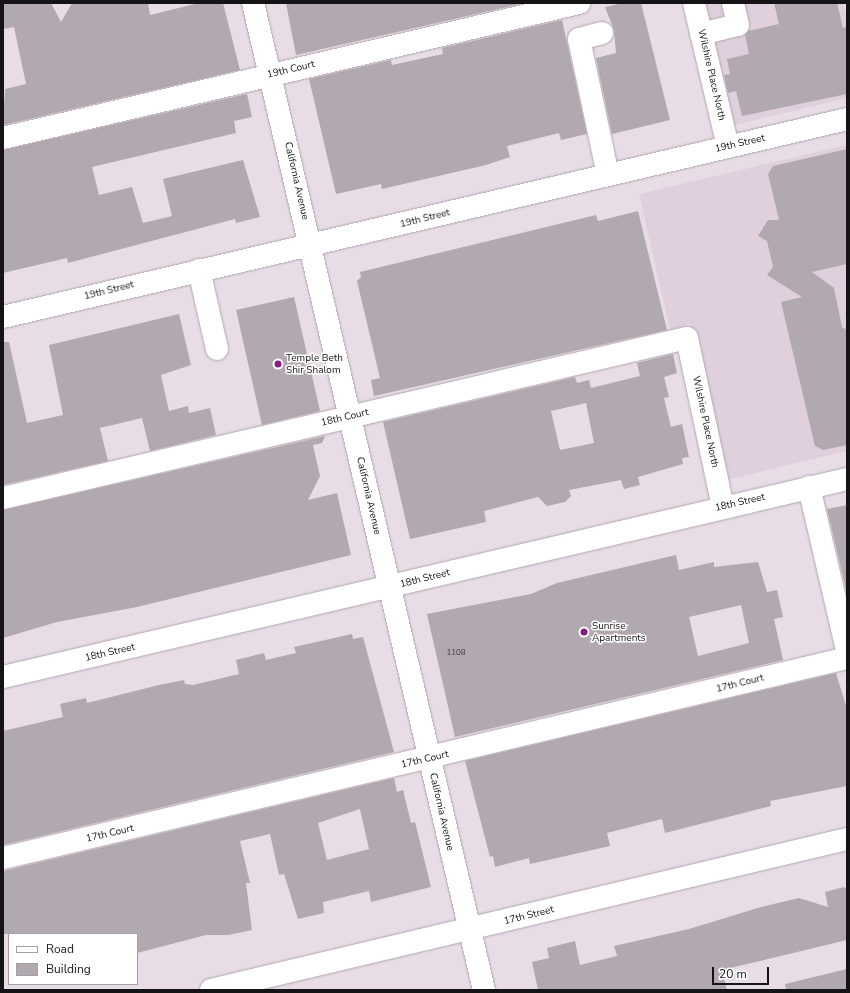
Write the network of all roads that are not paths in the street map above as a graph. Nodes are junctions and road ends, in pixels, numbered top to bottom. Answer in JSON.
{"nodes":[{"id":1,"x":252,"y":3,"type":"edge"},
{"id":2,"x":579,"y":3,"type":"edge"},
{"id":3,"x":694,"y":3,"type":"edge"},
{"id":4,"x":733,"y":3,"type":"edge"},
{"id":5,"x":602,"y":33,"type":"dead end"},
{"id":6,"x":702,"y":34,"type":"junction"},
{"id":7,"x":272,"y":74,"type":"junction"},
{"id":8,"x":847,"y":119,"type":"edge"},
{"id":9,"x":3,"y":138,"type":"edge"},
{"id":10,"x":728,"y":147,"type":"junction"},
{"id":11,"x":608,"y":175,"type":"junction"},
{"id":12,"x":310,"y":247,"type":"junction"},
{"id":13,"x":199,"y":270,"type":"junction"},
{"id":14,"x":3,"y":317,"type":"edge"},
{"id":15,"x":686,"y":338,"type":"joint"},
{"id":16,"x":217,"y":349,"type":"dead end"},
{"id":17,"x":349,"y":416,"type":"junction"},
{"id":18,"x":847,"y":479,"type":"edge"},
{"id":19,"x":809,"y":487,"type":"junction"},
{"id":20,"x":3,"y":498,"type":"edge"},
{"id":21,"x":723,"y":507,"type":"junction"},
{"id":22,"x":389,"y":588,"type":"junction"},
{"id":23,"x":847,"y":650,"type":"edge"},
{"id":24,"x":847,"y":658,"type":"edge"},
{"id":25,"x":3,"y":677,"type":"edge"},
{"id":26,"x":429,"y":760,"type":"junction"},
{"id":27,"x":847,"y":839,"type":"edge"},
{"id":28,"x":3,"y":858,"type":"edge"},
{"id":29,"x":469,"y":930,"type":"junction"},
{"id":30,"x":211,"y":990,"type":"edge"},
{"id":31,"x":484,"y":990,"type":"edge"}],
"edges":[{"from":1,"to":7,"type":"street","name":"California Avenue"},
{"from":2,"to":7,"type":"street","name":"19th Court"},
{"from":3,"to":6,"type":"street","name":"Wilshire Place North"},
{"from":4,"to":6,"type":"street"},
{"from":5,"to":11,"type":"street"},
{"from":6,"to":10,"type":"street","name":"Wilshire Place North"},
{"from":7,"to":9,"type":"street","name":"19th Court"},
{"from":7,"to":12,"type":"street","name":"California Avenue"},
{"from":8,"to":10,"type":"street","name":"19th Street"},
{"from":10,"to":11,"type":"street","name":"19th Street"},
{"from":11,"to":12,"type":"street","name":"19th Street"},
{"from":12,"to":13,"type":"street","name":"19th Street"},
{"from":12,"to":17,"type":"street","name":"California Avenue"},
{"from":13,"to":14,"type":"street","name":"19th Street"},
{"from":13,"to":16,"type":"street"},
{"from":15,"to":17,"type":"street","name":"18th Court"},
{"from":15,"to":21,"type":"street","name":"Wilshire Place North"},
{"from":17,"to":20,"type":"street","name":"18th Court"},
{"from":17,"to":22,"type":"street","name":"California Avenue"},
{"from":18,"to":19,"type":"street","name":"18th Street"},
{"from":19,"to":21,"type":"street","name":"18th Street"},
{"from":19,"to":23,"type":"street"},
{"from":21,"to":22,"type":"street","name":"18th Street"},
{"from":22,"to":25,"type":"street","name":"18th Street"},
{"from":22,"to":26,"type":"street","name":"California Avenue"},
{"from":24,"to":26,"type":"street","name":"17th Court"},
{"from":26,"to":28,"type":"street","name":"17th Court"},
{"from":26,"to":29,"type":"street","name":"California Avenue"},
{"from":27,"to":29,"type":"street","name":"17th Street"},
{"from":29,"to":30,"type":"street","name":"17th Street"},
{"from":29,"to":31,"type":"street","name":"California Avenue"}]}
